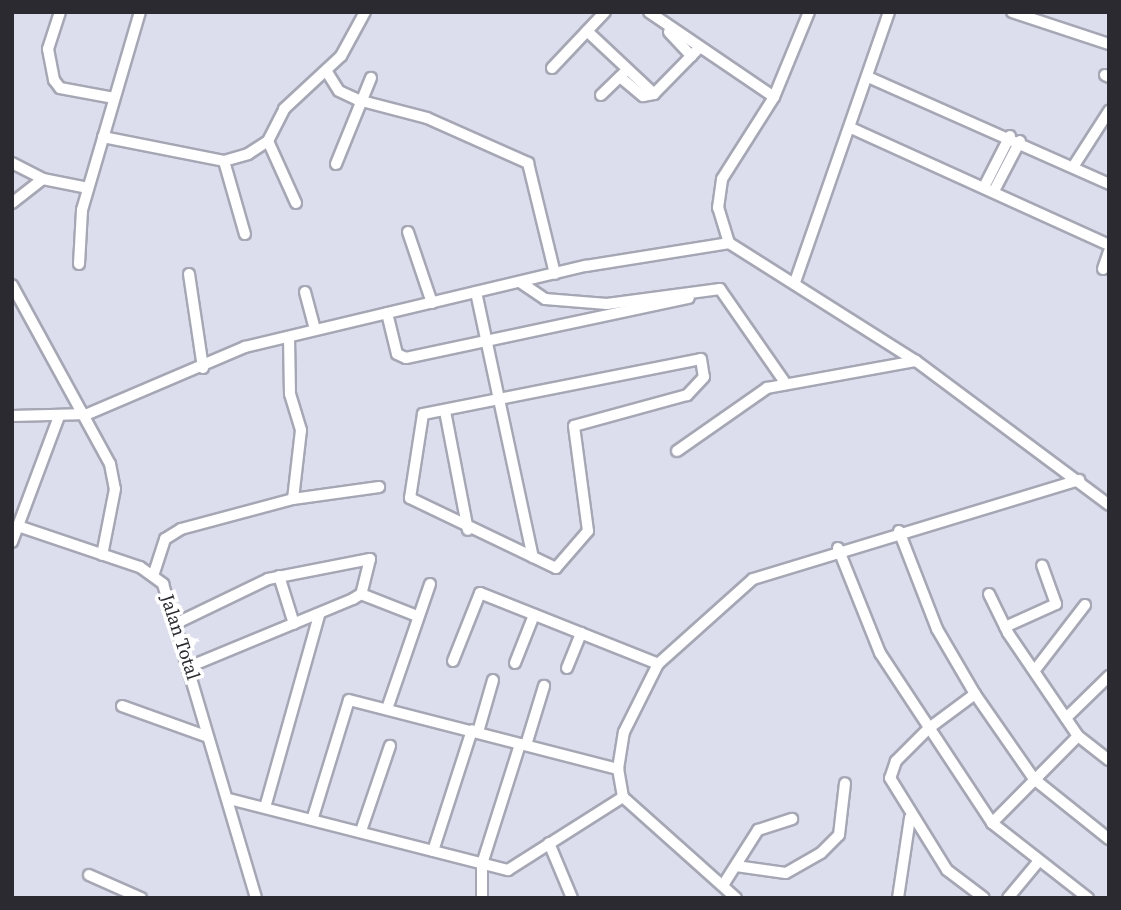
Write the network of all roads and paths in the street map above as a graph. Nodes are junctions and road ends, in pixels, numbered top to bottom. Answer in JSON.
{"nodes":[{"id":1,"x":60,"y":12,"type":"edge"},
{"id":2,"x":140,"y":12,"type":"edge"},
{"id":3,"x":365,"y":12,"type":"edge"},
{"id":4,"x":605,"y":12,"type":"edge"},
{"id":5,"x":809,"y":12,"type":"edge"},
{"id":6,"x":889,"y":12,"type":"edge"},
{"id":7,"x":1012,"y":12,"type":"edge"},
{"id":8,"x":651,"y":14,"type":"edge"},
{"id":9,"x":587,"y":32,"type":"junction"},
{"id":10,"x":1109,"y":44,"type":"edge"},
{"id":11,"x":695,"y":52,"type":"junction"},
{"id":12,"x":552,"y":68,"type":"dead end"},
{"id":13,"x":327,"y":72,"type":"junction"},
{"id":14,"x":624,"y":74,"type":"junction"},
{"id":15,"x":868,"y":77,"type":"junction"},
{"id":16,"x":371,"y":78,"type":"dead end"},
{"id":17,"x":601,"y":95,"type":"dead end"},
{"id":18,"x":774,"y":97,"type":"junction"},
{"id":19,"x":114,"y":98,"type":"junction"},
{"id":20,"x":358,"y":100,"type":"junction"},
{"id":21,"x":1109,"y":111,"type":"edge"},
{"id":22,"x":851,"y":128,"type":"junction"},
{"id":23,"x":1097,"y":131,"type":"junction"},
{"id":24,"x":1109,"y":136,"type":"edge"},
{"id":25,"x":103,"y":137,"type":"junction"},
{"id":26,"x":1015,"y":138,"type":"junction"},
{"id":27,"x":268,"y":141,"type":"junction"},
{"id":28,"x":224,"y":161,"type":"junction"},
{"id":29,"x":12,"y":163,"type":"edge"},
{"id":30,"x":336,"y":164,"type":"dead end"},
{"id":31,"x":1073,"y":167,"type":"junction"},
{"id":32,"x":43,"y":179,"type":"junction"},
{"id":33,"x":1109,"y":184,"type":"edge"},
{"id":34,"x":990,"y":187,"type":"junction"},
{"id":35,"x":88,"y":188,"type":"junction"},
{"id":36,"x":12,"y":203,"type":"edge"},
{"id":37,"x":296,"y":203,"type":"dead end"},
{"id":38,"x":408,"y":232,"type":"dead end"},
{"id":39,"x":245,"y":234,"type":"dead end"},
{"id":40,"x":729,"y":243,"type":"junction"},
{"id":41,"x":1109,"y":245,"type":"edge"},
{"id":42,"x":1109,"y":252,"type":"edge"},
{"id":43,"x":79,"y":264,"type":"dead end"},
{"id":44,"x":1103,"y":269,"type":"dead end"},
{"id":45,"x":189,"y":274,"type":"dead end"},
{"id":46,"x":555,"y":274,"type":"junction"},
{"id":47,"x":520,"y":282,"type":"junction"},
{"id":48,"x":795,"y":282,"type":"junction"},
{"id":49,"x":12,"y":286,"type":"edge"},
{"id":50,"x":305,"y":292,"type":"dead end"},
{"id":51,"x":476,"y":292,"type":"junction"},
{"id":52,"x":689,"y":299,"type":"dead end"},
{"id":53,"x":432,"y":303,"type":"junction"},
{"id":54,"x":387,"y":313,"type":"junction"},
{"id":55,"x":315,"y":330,"type":"junction"},
{"id":56,"x":289,"y":337,"type":"junction"},
{"id":57,"x":488,"y":340,"type":"junction"},
{"id":58,"x":916,"y":360,"type":"junction"},
{"id":59,"x":203,"y":368,"type":"junction"},
{"id":60,"x":786,"y":384,"type":"junction"},
{"id":61,"x":500,"y":399,"type":"junction"},
{"id":62,"x":445,"y":411,"type":"junction"},
{"id":63,"x":88,"y":414,"type":"junction"},
{"id":64,"x":12,"y":416,"type":"edge"},
{"id":65,"x":59,"y":416,"type":"junction"},
{"id":66,"x":677,"y":451,"type":"dead end"},
{"id":67,"x":1079,"y":480,"type":"junction"},
{"id":68,"x":379,"y":487,"type":"dead end"},
{"id":69,"x":293,"y":499,"type":"junction"},
{"id":70,"x":1107,"y":499,"type":"edge"},
{"id":71,"x":18,"y":526,"type":"junction"},
{"id":72,"x":468,"y":530,"type":"junction"},
{"id":73,"x":899,"y":531,"type":"junction"},
{"id":74,"x":12,"y":542,"type":"edge"},
{"id":75,"x":838,"y":548,"type":"junction"},
{"id":76,"x":102,"y":555,"type":"junction"},
{"id":77,"x":533,"y":557,"type":"junction"},
{"id":78,"x":1042,"y":565,"type":"dead end"},
{"id":79,"x":154,"y":573,"type":"junction"},
{"id":80,"x":279,"y":576,"type":"junction"},
{"id":81,"x":430,"y":584,"type":"dead end"},
{"id":82,"x":361,"y":594,"type":"junction"},
{"id":83,"x":989,"y":594,"type":"dead end"},
{"id":84,"x":1085,"y":605,"type":"dead end"},
{"id":85,"x":319,"y":615,"type":"junction"},
{"id":86,"x":534,"y":615,"type":"junction"},
{"id":87,"x":418,"y":616,"type":"junction"},
{"id":88,"x":179,"y":622,"type":"junction"},
{"id":89,"x":294,"y":624,"type":"junction"},
{"id":90,"x":1005,"y":627,"type":"junction"},
{"id":91,"x":581,"y":633,"type":"junction"},
{"id":92,"x":453,"y":661,"type":"dead end"},
{"id":93,"x":515,"y":663,"type":"dead end"},
{"id":94,"x":658,"y":664,"type":"junction"},
{"id":95,"x":191,"y":666,"type":"junction"},
{"id":96,"x":567,"y":668,"type":"dead end"},
{"id":97,"x":1035,"y":670,"type":"junction"},
{"id":98,"x":1109,"y":676,"type":"edge"},
{"id":99,"x":493,"y":680,"type":"dead end"},
{"id":100,"x":544,"y":686,"type":"dead end"},
{"id":101,"x":975,"y":694,"type":"junction"},
{"id":102,"x":122,"y":706,"type":"dead end"},
{"id":103,"x":388,"y":706,"type":"junction"},
{"id":104,"x":1066,"y":718,"type":"junction"},
{"id":105,"x":929,"y":728,"type":"junction"},
{"id":106,"x":475,"y":731,"type":"junction"},
{"id":107,"x":1078,"y":736,"type":"junction"},
{"id":108,"x":208,"y":737,"type":"junction"},
{"id":109,"x":523,"y":745,"type":"junction"},
{"id":110,"x":390,"y":746,"type":"dead end"},
{"id":111,"x":1109,"y":760,"type":"edge"},
{"id":112,"x":618,"y":769,"type":"junction"},
{"id":113,"x":1034,"y":779,"type":"junction"},
{"id":114,"x":845,"y":783,"type":"dead end"},
{"id":115,"x":623,"y":797,"type":"junction"},
{"id":116,"x":229,"y":799,"type":"junction"},
{"id":117,"x":266,"y":804,"type":"junction"},
{"id":118,"x":313,"y":817,"type":"junction"},
{"id":119,"x":910,"y":818,"type":"junction"},
{"id":120,"x":792,"y":819,"type":"dead end"},
{"id":121,"x":992,"y":823,"type":"junction"},
{"id":122,"x":360,"y":831,"type":"junction"},
{"id":123,"x":1109,"y":839,"type":"edge"},
{"id":124,"x":549,"y":842,"type":"junction"},
{"id":125,"x":433,"y":851,"type":"junction"},
{"id":126,"x":1038,"y":862,"type":"junction"},
{"id":127,"x":482,"y":864,"type":"junction"},
{"id":128,"x":736,"y":866,"type":"junction"},
{"id":129,"x":89,"y":875,"type":"dead end"},
{"id":130,"x":725,"y":882,"type":"junction"},
{"id":131,"x":141,"y":898,"type":"edge"},
{"id":132,"x":256,"y":898,"type":"edge"},
{"id":133,"x":482,"y":898,"type":"edge"},
{"id":134,"x":572,"y":898,"type":"edge"},
{"id":135,"x":736,"y":898,"type":"edge"},
{"id":136,"x":898,"y":898,"type":"edge"},
{"id":137,"x":984,"y":898,"type":"edge"},
{"id":138,"x":1007,"y":898,"type":"edge"},
{"id":139,"x":1088,"y":898,"type":"edge"}],
"edges":[{"from":1,"to":19,"type":"street"},
{"from":2,"to":19,"type":"street"},
{"from":3,"to":13,"type":"street"},
{"from":4,"to":9,"type":"street"},
{"from":5,"to":18,"type":"street"},
{"from":6,"to":15,"type":"street"},
{"from":7,"to":10,"type":"street"},
{"from":8,"to":11,"type":"street"},
{"from":9,"to":12,"type":"street"},
{"from":9,"to":14,"type":"street"},
{"from":11,"to":14,"type":"street"},
{"from":11,"to":18,"type":"street"},
{"from":13,"to":20,"type":"street"},
{"from":13,"to":27,"type":"street"},
{"from":14,"to":17,"type":"street"},
{"from":15,"to":22,"type":"street"},
{"from":15,"to":26,"type":"street"},
{"from":16,"to":20,"type":"street"},
{"from":18,"to":40,"type":"street"},
{"from":19,"to":25,"type":"street"},
{"from":20,"to":30,"type":"street"},
{"from":20,"to":46,"type":"street"},
{"from":21,"to":23,"type":"street"},
{"from":22,"to":34,"type":"street"},
{"from":22,"to":48,"type":"street"},
{"from":23,"to":24,"type":"street"},
{"from":23,"to":31,"type":"street"},
{"from":25,"to":28,"type":"street"},
{"from":25,"to":35,"type":"street"},
{"from":26,"to":31,"type":"street"},
{"from":26,"to":34,"type":"street"},
{"from":27,"to":28,"type":"street"},
{"from":27,"to":37,"type":"street"},
{"from":28,"to":39,"type":"street"},
{"from":29,"to":32,"type":"street"},
{"from":31,"to":33,"type":"street"},
{"from":32,"to":35,"type":"street"},
{"from":32,"to":36,"type":"street"},
{"from":34,"to":41,"type":"street"},
{"from":35,"to":43,"type":"street"},
{"from":38,"to":53,"type":"street"},
{"from":40,"to":46,"type":"street"},
{"from":40,"to":48,"type":"street"},
{"from":42,"to":44,"type":"street"},
{"from":45,"to":59,"type":"street"},
{"from":46,"to":47,"type":"street"},
{"from":47,"to":51,"type":"street"},
{"from":47,"to":60,"type":"street"},
{"from":48,"to":58,"type":"street"},
{"from":49,"to":63,"type":"street"},
{"from":50,"to":55,"type":"street"},
{"from":51,"to":53,"type":"street"},
{"from":51,"to":57,"type":"street"},
{"from":52,"to":57,"type":"street"},
{"from":53,"to":54,"type":"street"},
{"from":54,"to":55,"type":"street"},
{"from":54,"to":57,"type":"street"},
{"from":55,"to":56,"type":"street"},
{"from":56,"to":59,"type":"street"},
{"from":56,"to":69,"type":"street"},
{"from":57,"to":61,"type":"street"},
{"from":58,"to":60,"type":"street"},
{"from":58,"to":67,"type":"street"},
{"from":59,"to":63,"type":"street"},
{"from":60,"to":66,"type":"street"},
{"from":61,"to":62,"type":"street"},
{"from":61,"to":77,"type":"street"},
{"from":61,"to":77,"type":"street"},
{"from":62,"to":72,"type":"street"},
{"from":62,"to":72,"type":"street"},
{"from":63,"to":65,"type":"street"},
{"from":63,"to":76,"type":"street"},
{"from":64,"to":65,"type":"street"},
{"from":65,"to":71,"type":"street"},
{"from":67,"to":70,"type":"street"},
{"from":67,"to":73,"type":"street"},
{"from":68,"to":69,"type":"street"},
{"from":69,"to":79,"type":"street"},
{"from":71,"to":74,"type":"street"},
{"from":71,"to":76,"type":"street","name":"Jalan Total"},
{"from":72,"to":77,"type":"street"},
{"from":73,"to":75,"type":"street"},
{"from":73,"to":101,"type":"street"},
{"from":75,"to":94,"type":"street"},
{"from":75,"to":105,"type":"street"},
{"from":76,"to":79,"type":"street","name":"Jalan Total"},
{"from":78,"to":90,"type":"street"},
{"from":79,"to":88,"type":"street","name":"Jalan Total"},
{"from":80,"to":82,"type":"street"},
{"from":80,"to":88,"type":"street"},
{"from":80,"to":89,"type":"street"},
{"from":81,"to":87,"type":"street"},
{"from":82,"to":85,"type":"street"},
{"from":82,"to":87,"type":"street"},
{"from":83,"to":90,"type":"street"},
{"from":84,"to":97,"type":"street"},
{"from":85,"to":89,"type":"street"},
{"from":85,"to":117,"type":"street"},
{"from":86,"to":91,"type":"street"},
{"from":86,"to":92,"type":"street"},
{"from":86,"to":93,"type":"street"},
{"from":87,"to":103,"type":"street"},
{"from":88,"to":95,"type":"street","name":"Jalan Total"},
{"from":89,"to":95,"type":"street"},
{"from":90,"to":97,"type":"street"},
{"from":91,"to":94,"type":"street"},
{"from":91,"to":96,"type":"street"},
{"from":94,"to":112,"type":"street"},
{"from":95,"to":108,"type":"street","name":"Jalan Total"},
{"from":97,"to":104,"type":"street"},
{"from":98,"to":104,"type":"street"},
{"from":99,"to":106,"type":"street"},
{"from":100,"to":109,"type":"street"},
{"from":101,"to":105,"type":"street"},
{"from":101,"to":113,"type":"street"},
{"from":102,"to":108,"type":"street"},
{"from":103,"to":106,"type":"street"},
{"from":103,"to":118,"type":"street"},
{"from":104,"to":107,"type":"street"},
{"from":105,"to":119,"type":"street"},
{"from":105,"to":121,"type":"street"},
{"from":106,"to":109,"type":"street"},
{"from":106,"to":125,"type":"street"},
{"from":107,"to":111,"type":"street"},
{"from":107,"to":113,"type":"street"},
{"from":108,"to":116,"type":"street","name":"Jalan Total"},
{"from":109,"to":112,"type":"street"},
{"from":109,"to":127,"type":"street"},
{"from":110,"to":122,"type":"street"},
{"from":112,"to":115,"type":"street"},
{"from":113,"to":121,"type":"street"},
{"from":113,"to":123,"type":"street"},
{"from":114,"to":128,"type":"street"},
{"from":115,"to":124,"type":"street"},
{"from":115,"to":130,"type":"street"},
{"from":116,"to":117,"type":"street"},
{"from":116,"to":132,"type":"street","name":"Jalan Total"},
{"from":117,"to":118,"type":"street"},
{"from":118,"to":122,"type":"street"},
{"from":119,"to":136,"type":"street"},
{"from":119,"to":137,"type":"street"},
{"from":120,"to":128,"type":"street"},
{"from":121,"to":126,"type":"street"},
{"from":122,"to":125,"type":"street"},
{"from":124,"to":127,"type":"street"},
{"from":124,"to":134,"type":"street"},
{"from":125,"to":127,"type":"street"},
{"from":126,"to":138,"type":"street"},
{"from":126,"to":139,"type":"street"},
{"from":127,"to":133,"type":"street"},
{"from":128,"to":130,"type":"street"},
{"from":129,"to":131,"type":"street"},
{"from":130,"to":135,"type":"street"}]}
